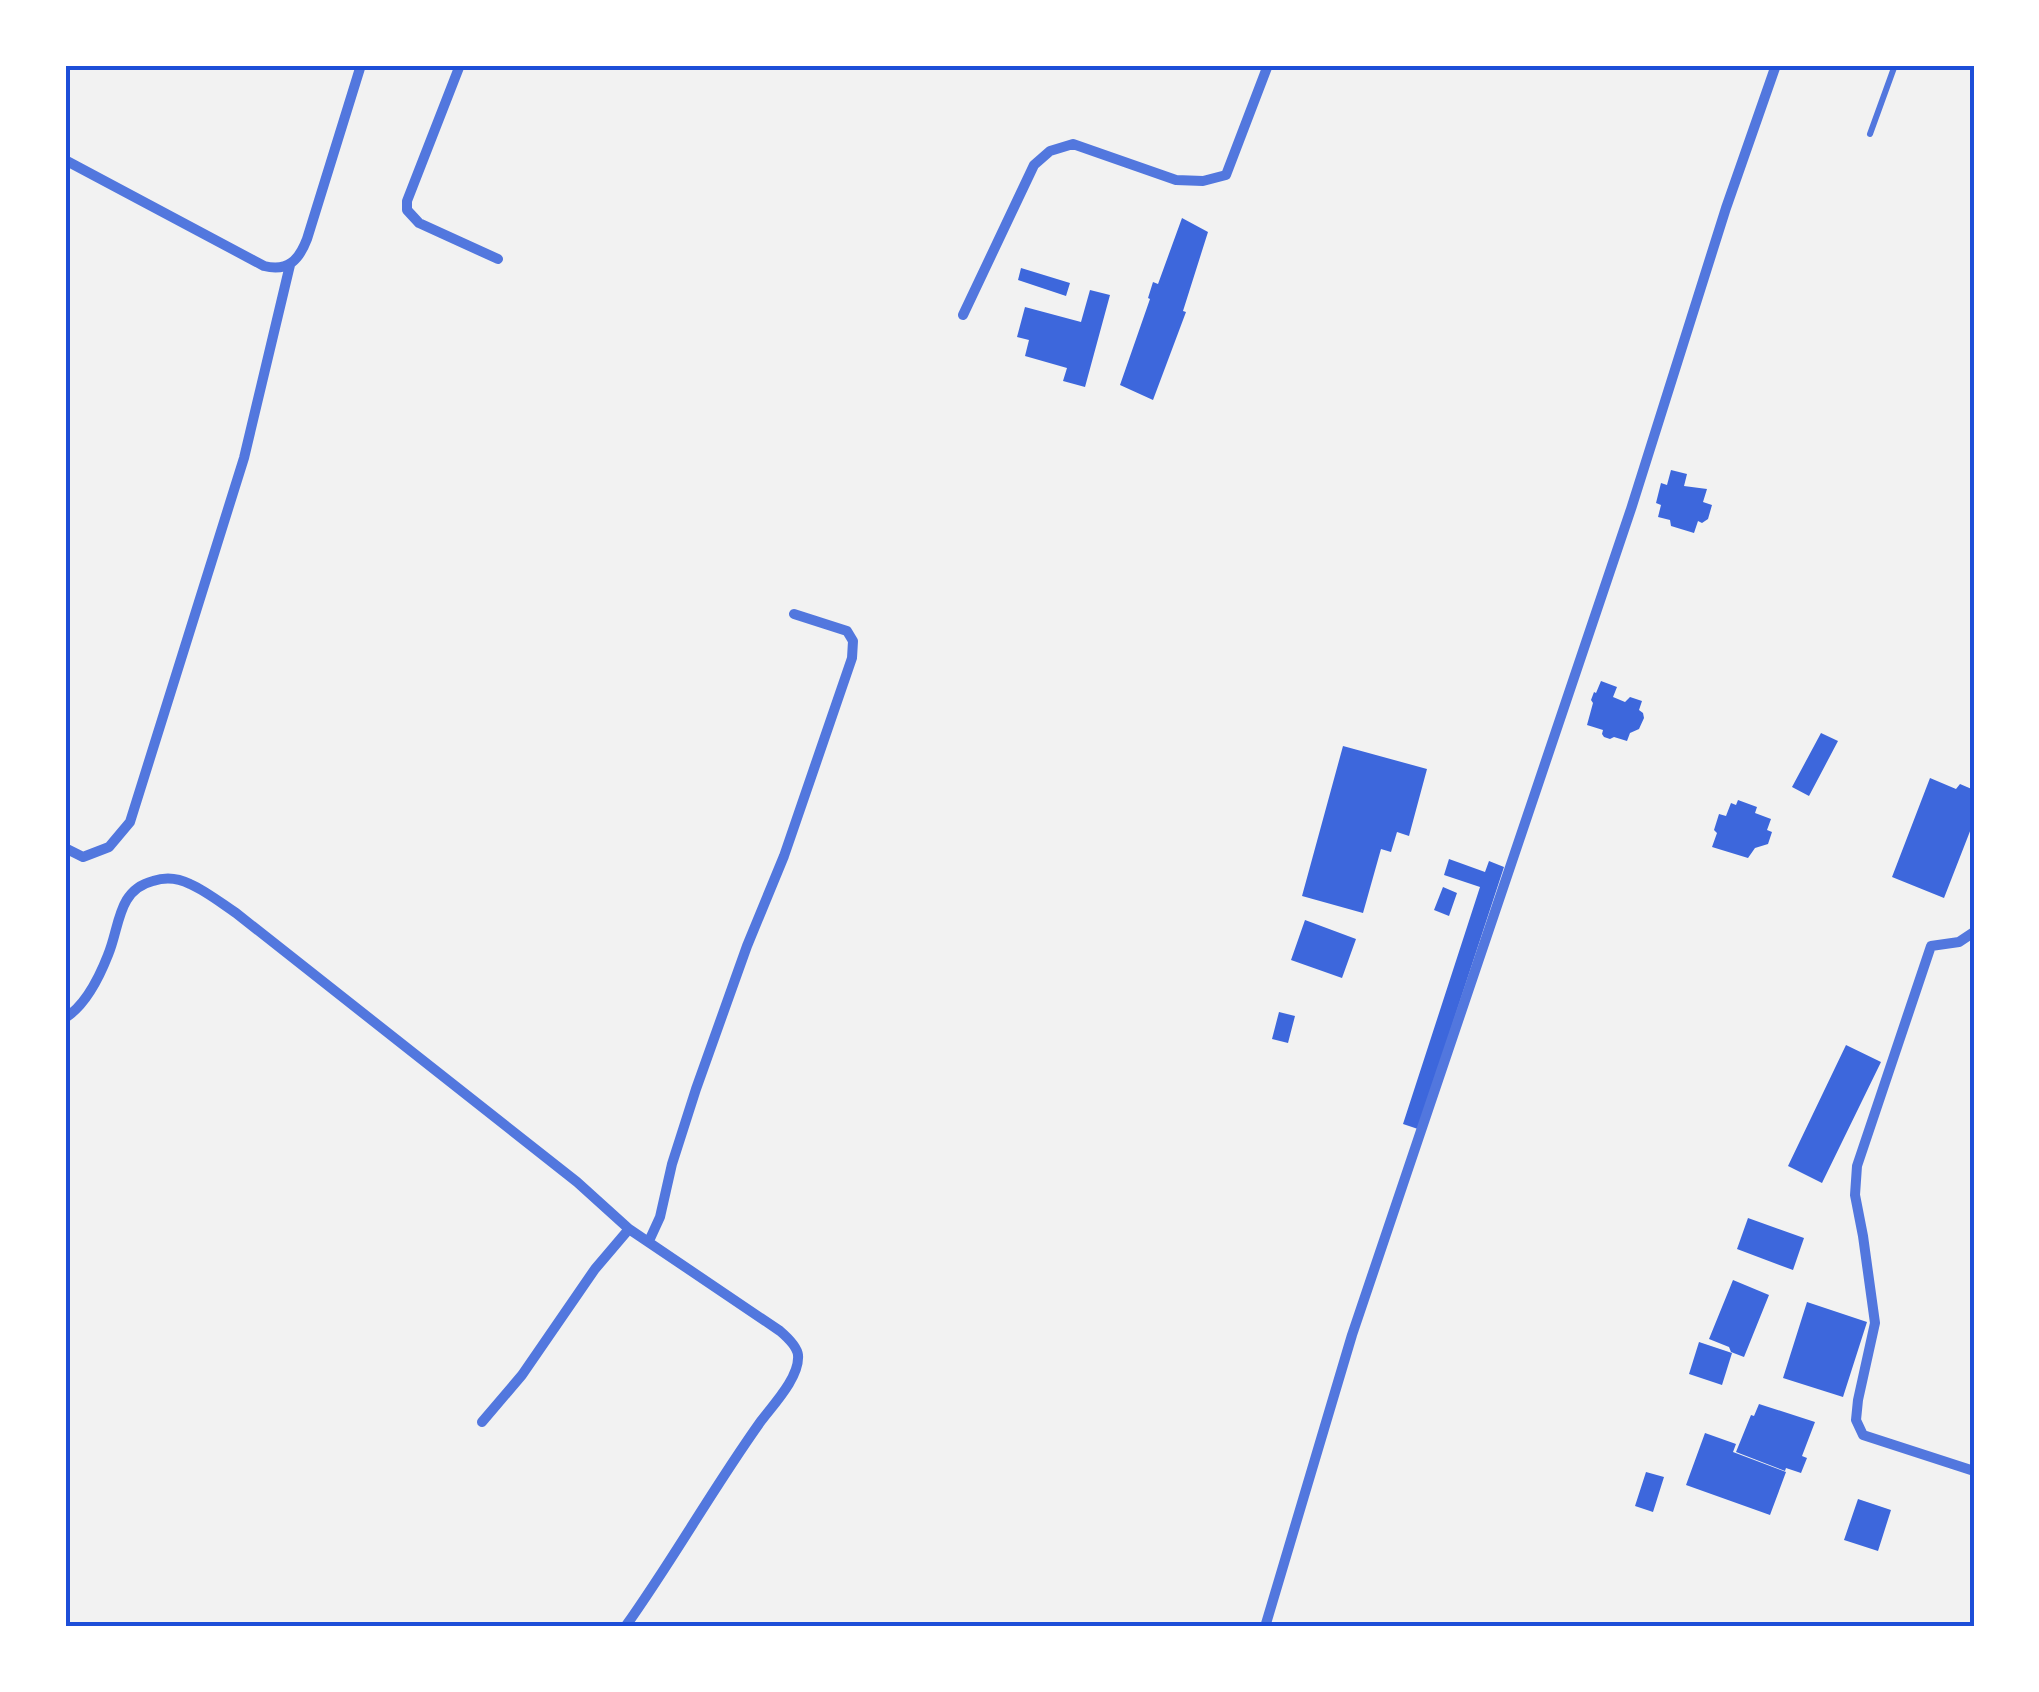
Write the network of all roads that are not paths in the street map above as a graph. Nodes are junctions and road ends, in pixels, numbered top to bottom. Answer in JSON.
{"nodes":[{"id":1,"x":361,"y":65,"type":"edge"},
{"id":2,"x":460,"y":65,"type":"edge"},
{"id":3,"x":1268,"y":65,"type":"edge"},
{"id":4,"x":1776,"y":65,"type":"edge"},
{"id":5,"x":1895,"y":65,"type":"edge"},
{"id":6,"x":1870,"y":134,"type":"dead end"},
{"id":7,"x":65,"y":160,"type":"edge"},
{"id":8,"x":498,"y":260,"type":"dead end"},
{"id":9,"x":290,"y":266,"type":"junction"},
{"id":10,"x":963,"y":315,"type":"dead end"},
{"id":11,"x":794,"y":614,"type":"dead end"},
{"id":12,"x":65,"y":848,"type":"edge"},
{"id":13,"x":1974,"y":932,"type":"edge"},
{"id":14,"x":65,"y":1018,"type":"edge"},
{"id":15,"x":629,"y":1229,"type":"junction"},
{"id":16,"x":649,"y":1241,"type":"junction"},
{"id":17,"x":482,"y":1422,"type":"dead end"},
{"id":18,"x":1974,"y":1472,"type":"edge"},
{"id":19,"x":626,"y":1627,"type":"edge"},
{"id":20,"x":1265,"y":1627,"type":"edge"}],
"edges":[{"from":1,"to":9,"type":"street"},
{"from":2,"to":8,"type":"street"},
{"from":3,"to":10,"type":"street"},
{"from":4,"to":20,"type":"street"},
{"from":5,"to":6,"type":"lane"},
{"from":7,"to":9,"type":"street"},
{"from":9,"to":12,"type":"street"},
{"from":11,"to":16,"type":"street"},
{"from":13,"to":18,"type":"street"},
{"from":14,"to":15,"type":"street"},
{"from":15,"to":16,"type":"street"},
{"from":15,"to":17,"type":"street"},
{"from":16,"to":19,"type":"street"}]}
